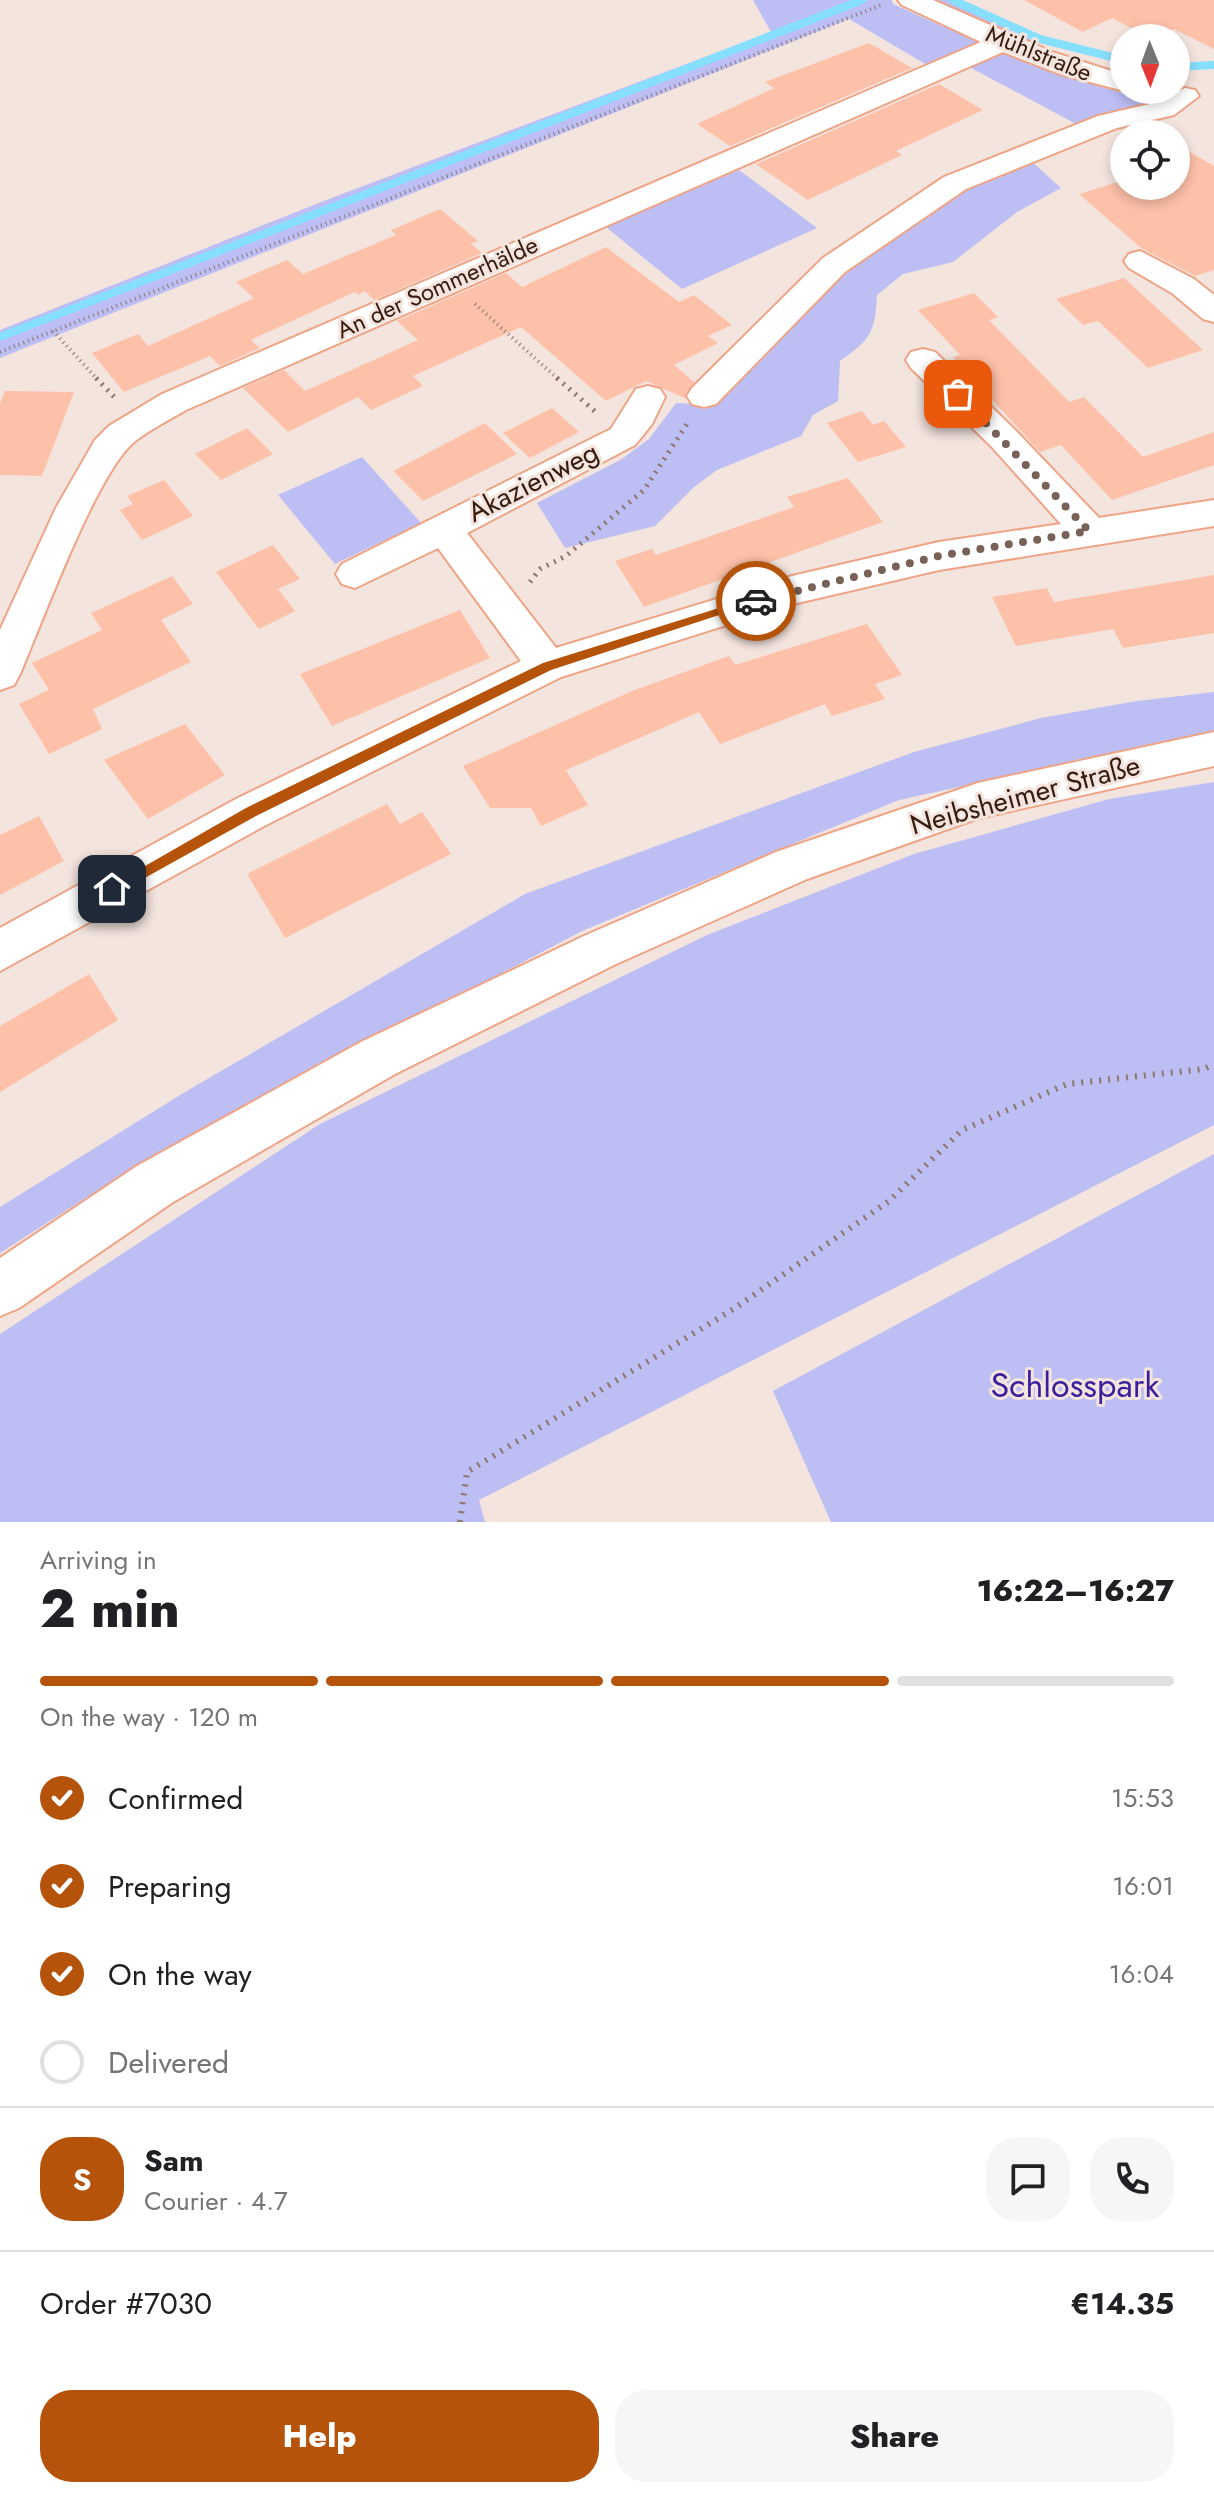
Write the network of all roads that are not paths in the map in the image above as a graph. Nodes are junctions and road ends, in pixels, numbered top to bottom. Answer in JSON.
{"nodes":[{"id":1,"x":911,"y":0,"type":"edge"},
{"id":2,"x":1005,"y":41,"type":"junction"},
{"id":3,"x":1110,"y":80,"type":"edge"},
{"id":4,"x":1172,"y":104,"type":"edge"},
{"id":5,"x":1140,"y":261,"type":"dead end"},
{"id":6,"x":1214,"y":312,"type":"edge"},
{"id":7,"x":923,"y":360,"type":"dead end"},
{"id":8,"x":704,"y":396,"type":"road end"},
{"id":9,"x":648,"y":397,"type":"dead end"},
{"id":10,"x":1214,"y":513,"type":"edge"},
{"id":11,"x":443,"y":527,"type":"junction"},
{"id":12,"x":1089,"y":531,"type":"junction"},
{"id":13,"x":355,"y":574,"type":"dead end"},
{"id":14,"x":547,"y":666,"type":"junction"},
{"id":15,"x":0,"y":674,"type":"edge"},
{"id":16,"x":1214,"y":749,"type":"edge"},
{"id":17,"x":0,"y":951,"type":"edge"},
{"id":18,"x":0,"y":1289,"type":"edge"}],
"edges":[{"from":1,"to":2,"type":"street","name":"Mühlstraße"},
{"from":2,"to":3,"type":"street","name":"Mühlstraße"},
{"from":2,"to":15,"type":"street","name":"An der Sommerhälde"},
{"from":4,"to":8,"type":"street"},
{"from":5,"to":6,"type":"street"},
{"from":7,"to":12,"type":"street"},
{"from":9,"to":11,"type":"street","name":"Akazienweg"},
{"from":10,"to":12,"type":"street"},
{"from":11,"to":13,"type":"street","name":"Akazienweg"},
{"from":11,"to":14,"type":"street","name":"Akazienweg"},
{"from":12,"to":14,"type":"street"},
{"from":14,"to":17,"type":"street"},
{"from":16,"to":18,"type":"street","name":"Neibsheimer Straße"}]}
